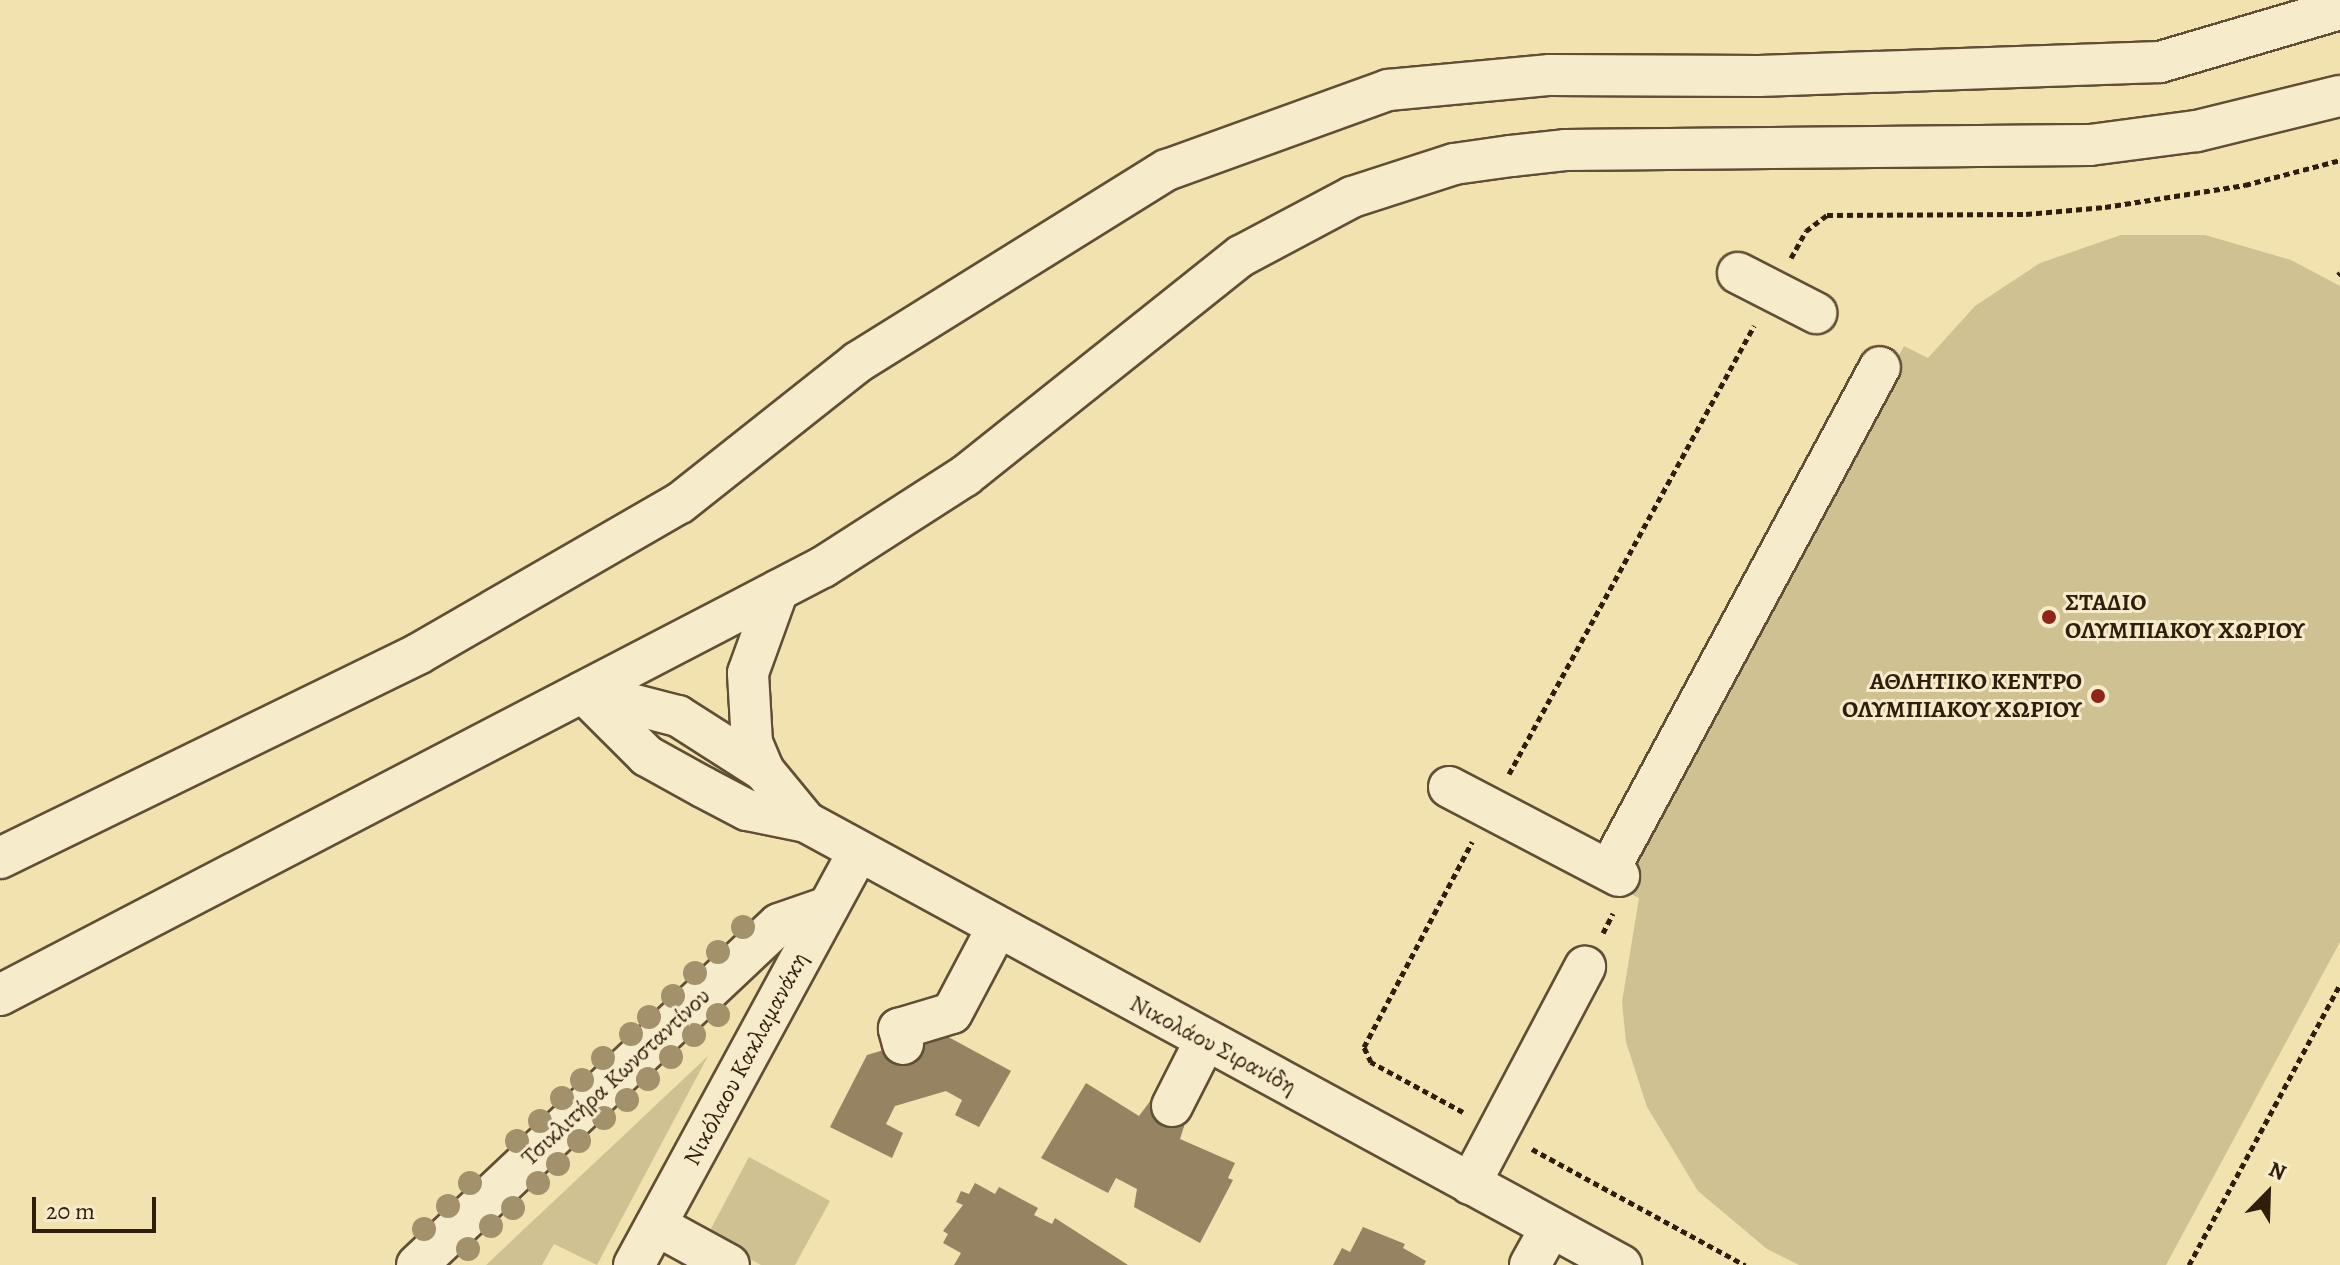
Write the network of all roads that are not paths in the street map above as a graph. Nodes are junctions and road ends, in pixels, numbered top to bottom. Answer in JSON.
{"nodes":[{"id":1,"x":2340,"y":9,"type":"edge"},
{"id":2,"x":2340,"y":96,"type":"edge"},
{"id":3,"x":1738,"y":273,"type":"dead end"},
{"id":4,"x":1816,"y":313,"type":"dead end"},
{"id":5,"x":1886,"y":356,"type":"dead end"},
{"id":6,"x":778,"y":590,"type":"junction"},
{"id":7,"x":583,"y":692,"type":"junction"},
{"id":8,"x":764,"y":771,"type":"junction"},
{"id":9,"x":1449,"y":787,"type":"dead end"},
{"id":10,"x":806,"y":822,"type":"junction"},
{"id":11,"x":858,"y":852,"type":"junction"},
{"id":12,"x":0,"y":858,"type":"edge"},
{"id":13,"x":828,"y":907,"type":"junction"},
{"id":14,"x":997,"y":928,"type":"junction"},
{"id":15,"x":1585,"y":967,"type":"dead end"},
{"id":16,"x":0,"y":995,"type":"edge"},
{"id":17,"x":1205,"y":1041,"type":"junction"},
{"id":18,"x":903,"y":1044,"type":"dead end"},
{"id":19,"x":1172,"y":1106,"type":"dead end"},
{"id":20,"x":1470,"y":1184,"type":"junction"},
{"id":21,"x":656,"y":1225,"type":"junction"},
{"id":22,"x":1551,"y":1227,"type":"junction"},
{"id":23,"x":417,"y":1265,"type":"edge"},
{"id":24,"x":634,"y":1265,"type":"edge"},
{"id":25,"x":729,"y":1265,"type":"edge"},
{"id":26,"x":1530,"y":1265,"type":"edge"},
{"id":27,"x":1621,"y":1265,"type":"edge"}],
"edges":[{"from":1,"to":12,"type":"street"},
{"from":2,"to":6,"type":"street"},
{"from":3,"to":4,"type":"street"},
{"from":5,"to":9,"type":"street"},
{"from":6,"to":7,"type":"street"},
{"from":6,"to":8,"type":"street"},
{"from":7,"to":8,"type":"street","name":"Νικολάου Σιρανίδη"},
{"from":7,"to":10,"type":"street","name":"Νικολάου Σιρανίδη"},
{"from":7,"to":16,"type":"street"},
{"from":8,"to":10,"type":"street","name":"Νικολάου Σιρανίδη"},
{"from":10,"to":11,"type":"street","name":"Νικολάου Σιρανίδη"},
{"from":11,"to":13,"type":"street","name":"Νικόλαου Κακλαμανάκη"},
{"from":11,"to":14,"type":"street","name":"Νικολάου Σιρανίδη"},
{"from":13,"to":21,"type":"street","name":"Νικόλαου Κακλαμανάκη"},
{"from":13,"to":23,"type":"street","name":"Τσικλιτήρα Κωνσταντίνου"},
{"from":14,"to":17,"type":"street","name":"Νικολάου Σιρανίδη"},
{"from":14,"to":18,"type":"street"},
{"from":15,"to":20,"type":"street"},
{"from":17,"to":19,"type":"street"},
{"from":17,"to":20,"type":"street","name":"Νικολάου Σιρανίδη"},
{"from":20,"to":22,"type":"street","name":"Νικολάου Σιρανίδη"},
{"from":21,"to":24,"type":"street","name":"Νικόλαου Κακλαμανάκη"},
{"from":21,"to":25,"type":"street"},
{"from":22,"to":26,"type":"street"},
{"from":22,"to":27,"type":"street","name":"Νικολάου Σιρανίδη"}]}
